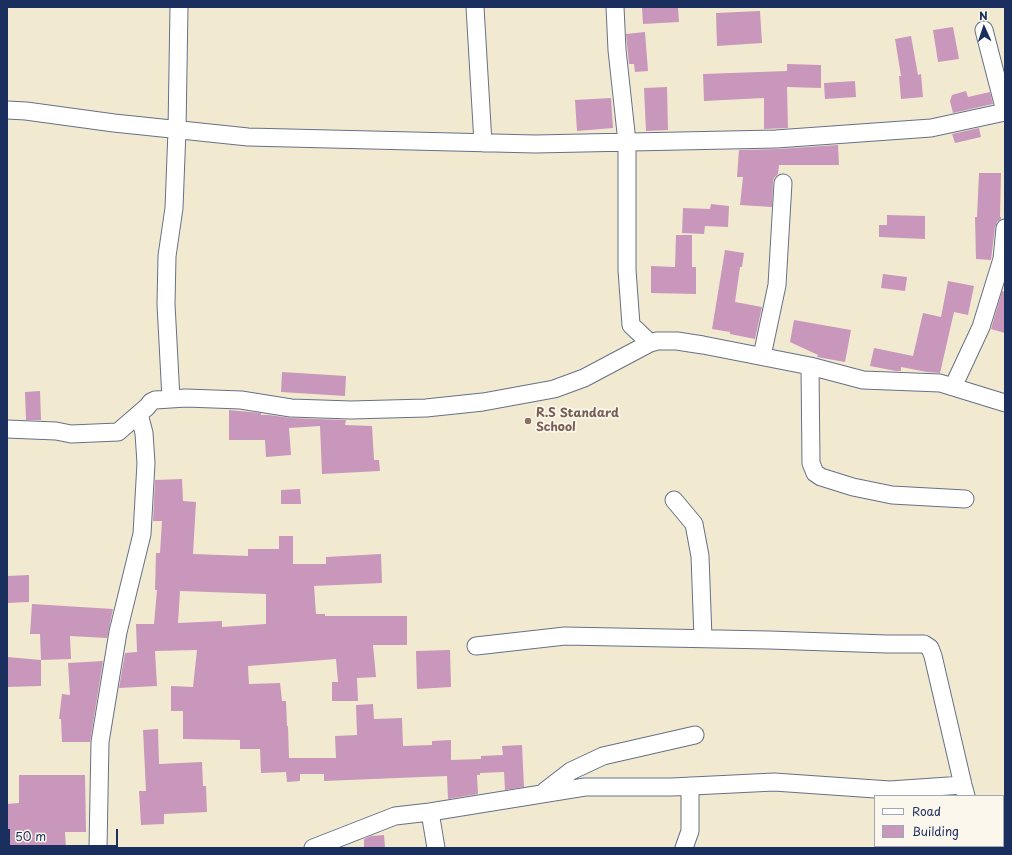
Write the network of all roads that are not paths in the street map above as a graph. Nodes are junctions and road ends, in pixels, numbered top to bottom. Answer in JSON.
{"nodes":[{"id":1,"x":179,"y":7,"type":"edge"},
{"id":2,"x":475,"y":7,"type":"edge"},
{"id":3,"x":616,"y":7,"type":"edge"},
{"id":4,"x":984,"y":30,"type":"dead end"},
{"id":5,"x":7,"y":110,"type":"edge"},
{"id":6,"x":1005,"y":111,"type":"edge"},
{"id":7,"x":177,"y":130,"type":"junction"},
{"id":8,"x":627,"y":142,"type":"junction"},
{"id":9,"x":483,"y":143,"type":"junction"},
{"id":10,"x":783,"y":182,"type":"dead end"},
{"id":11,"x":1005,"y":228,"type":"edge"},
{"id":12,"x":650,"y":343,"type":"junction"},
{"id":13,"x":762,"y":356,"type":"junction"},
{"id":14,"x":810,"y":366,"type":"junction"},
{"id":15,"x":952,"y":386,"type":"junction"},
{"id":16,"x":171,"y":399,"type":"junction"},
{"id":17,"x":1005,"y":403,"type":"edge"},
{"id":18,"x":139,"y":414,"type":"junction"},
{"id":19,"x":7,"y":429,"type":"edge"},
{"id":20,"x":965,"y":499,"type":"dead end"},
{"id":21,"x":674,"y":500,"type":"dead end"},
{"id":22,"x":703,"y":638,"type":"junction"},
{"id":23,"x":476,"y":646,"type":"dead end"},
{"id":24,"x":695,"y":735,"type":"dead end"},
{"id":25,"x":690,"y":786,"type":"junction"},
{"id":26,"x":964,"y":791,"type":"edge"},
{"id":27,"x":543,"y":793,"type":"junction"},
{"id":28,"x":430,"y":812,"type":"junction"},
{"id":29,"x":98,"y":848,"type":"edge"},
{"id":30,"x":313,"y":848,"type":"edge"},
{"id":31,"x":436,"y":848,"type":"edge"},
{"id":32,"x":684,"y":848,"type":"edge"}],
"edges":[{"from":1,"to":7,"type":"street"},
{"from":2,"to":9,"type":"street"},
{"from":3,"to":8,"type":"street"},
{"from":4,"to":6,"type":"street"},
{"from":5,"to":7,"type":"street"},
{"from":6,"to":8,"type":"street"},
{"from":7,"to":9,"type":"street"},
{"from":7,"to":16,"type":"street"},
{"from":8,"to":9,"type":"street"},
{"from":8,"to":12,"type":"street"},
{"from":10,"to":13,"type":"street"},
{"from":11,"to":15,"type":"street"},
{"from":12,"to":13,"type":"street"},
{"from":12,"to":16,"type":"street"},
{"from":13,"to":14,"type":"street"},
{"from":14,"to":15,"type":"street"},
{"from":14,"to":20,"type":"street"},
{"from":15,"to":17,"type":"street"},
{"from":16,"to":18,"type":"street"},
{"from":18,"to":19,"type":"street"},
{"from":18,"to":29,"type":"street"},
{"from":21,"to":22,"type":"street"},
{"from":22,"to":23,"type":"street"},
{"from":22,"to":26,"type":"street"},
{"from":24,"to":27,"type":"street"},
{"from":25,"to":26,"type":"street"},
{"from":25,"to":27,"type":"street"},
{"from":25,"to":32,"type":"street"},
{"from":27,"to":28,"type":"street"},
{"from":28,"to":30,"type":"street"},
{"from":28,"to":31,"type":"street"}]}
